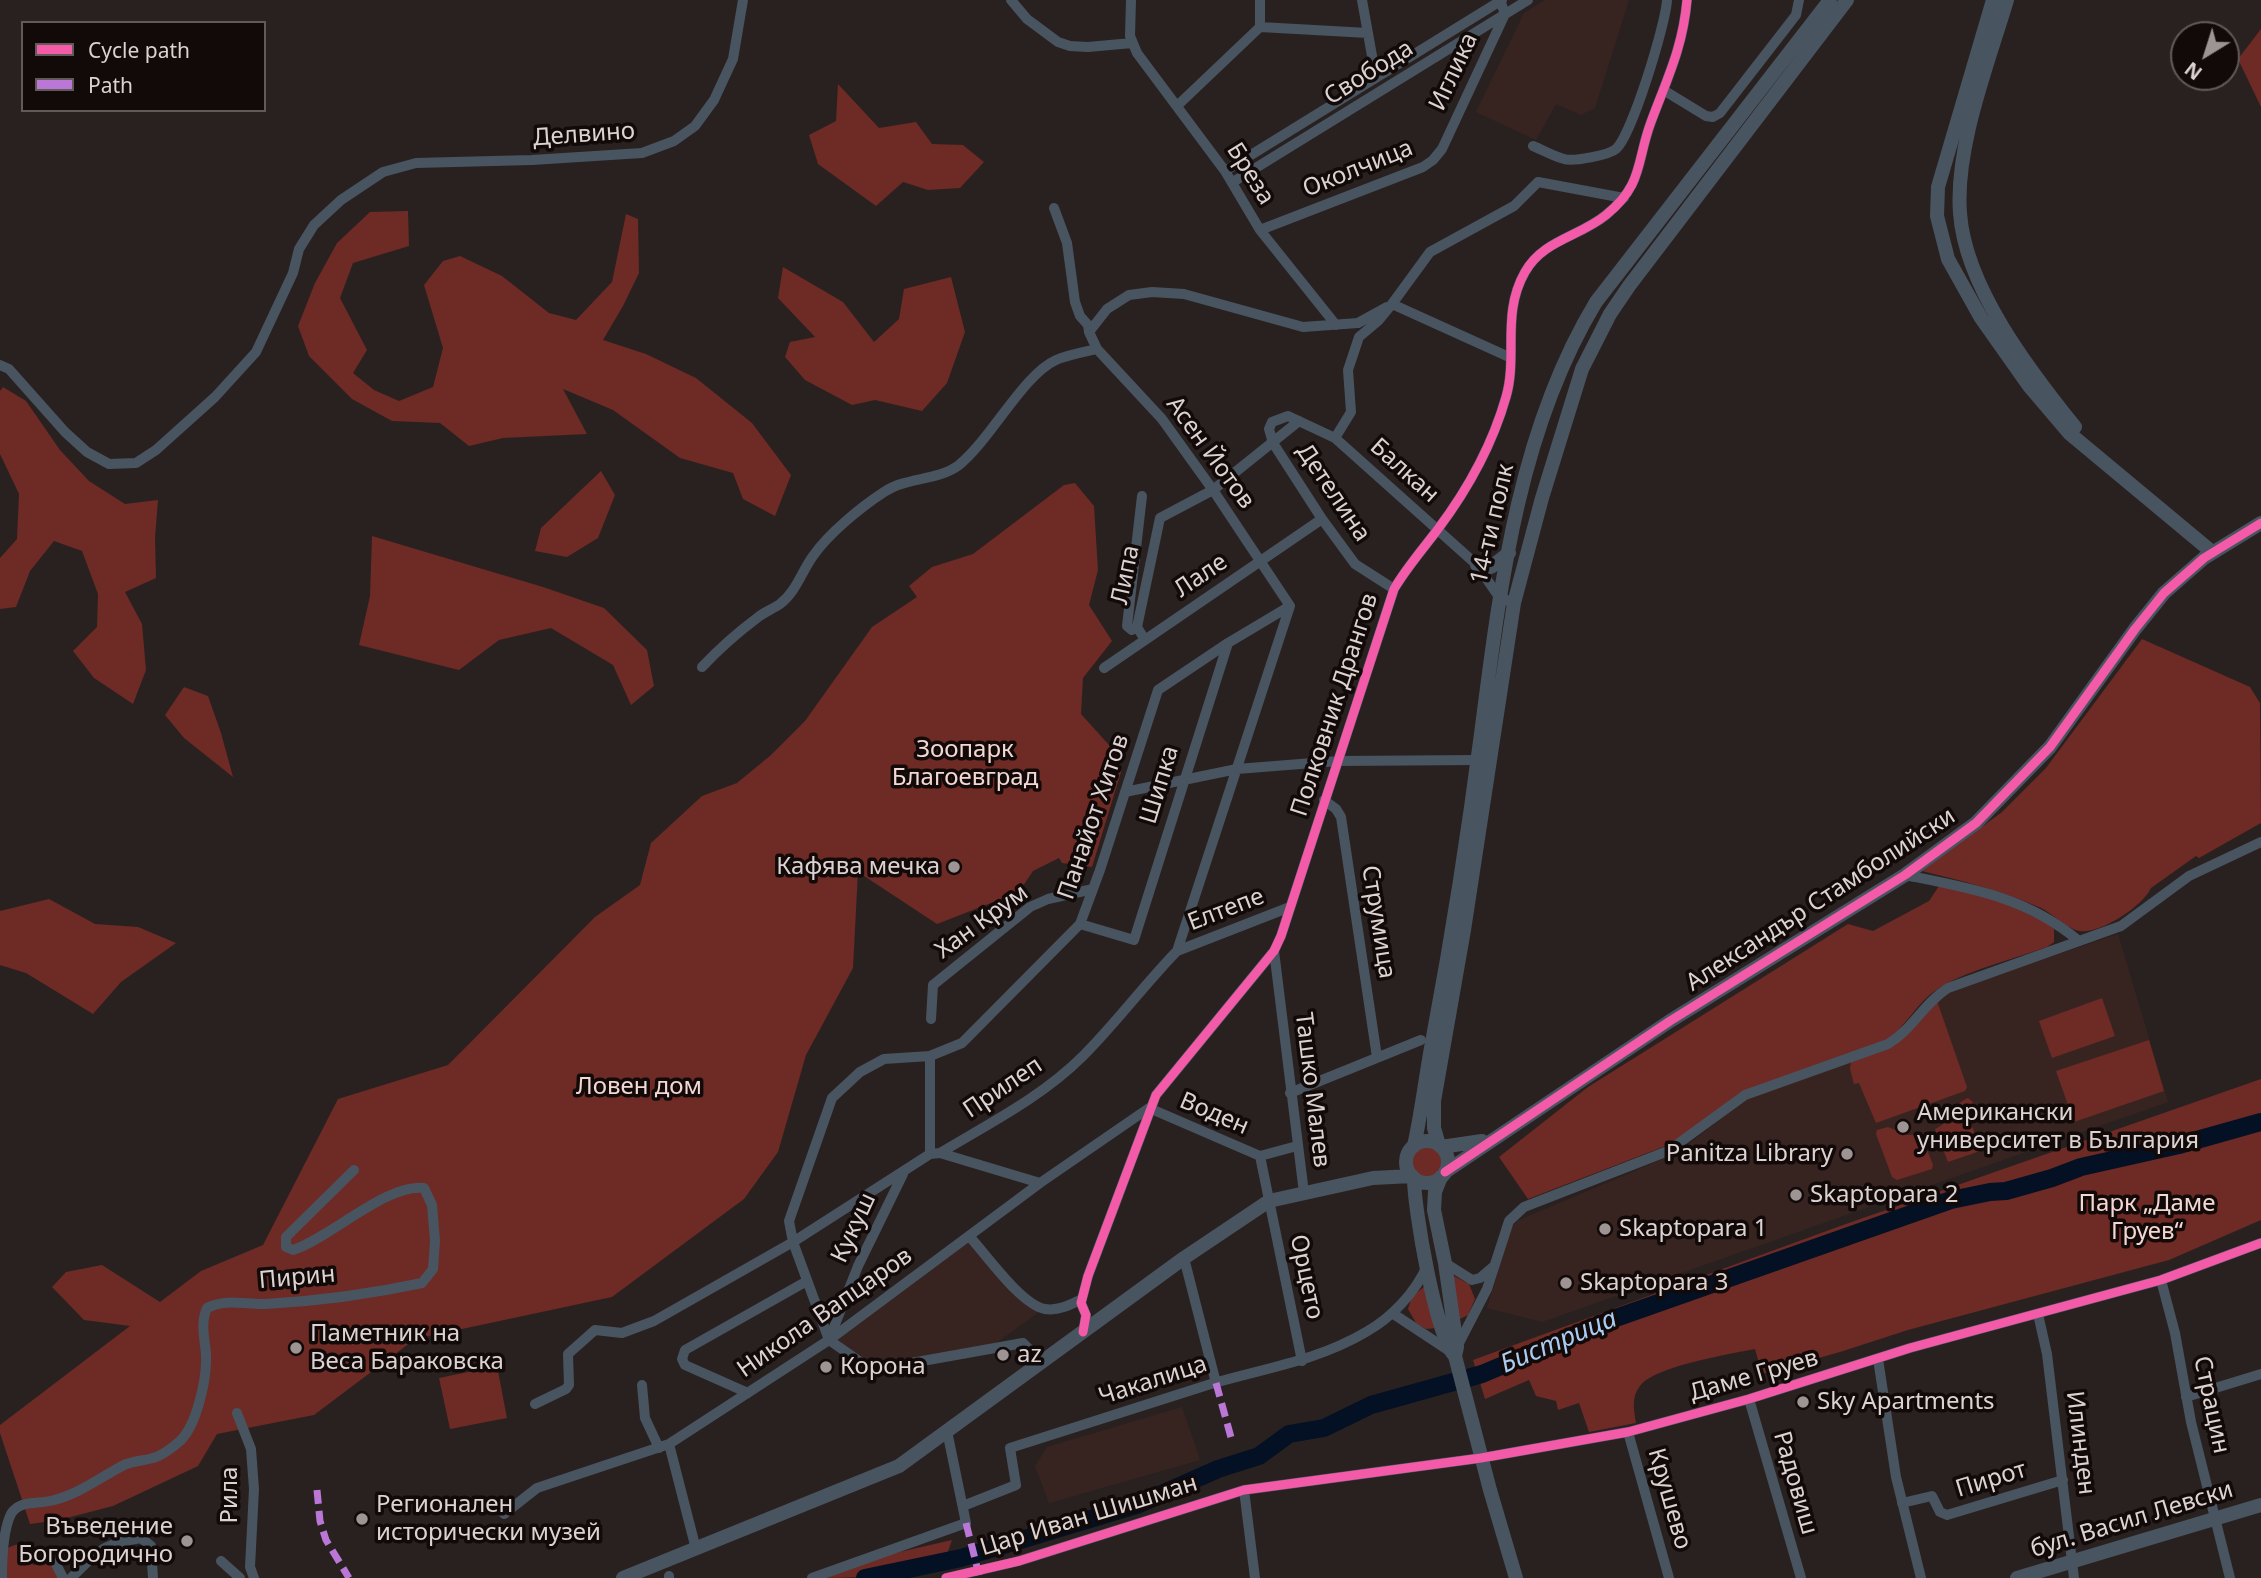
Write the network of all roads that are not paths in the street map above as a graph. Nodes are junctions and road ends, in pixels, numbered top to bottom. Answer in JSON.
{"nodes":[{"id":1,"x":743,"y":0,"type":"edge"},
{"id":2,"x":1012,"y":0,"type":"edge"},
{"id":3,"x":1131,"y":0,"type":"edge"},
{"id":4,"x":1259,"y":0,"type":"edge"},
{"id":5,"x":1362,"y":0,"type":"edge"},
{"id":6,"x":1501,"y":0,"type":"edge"},
{"id":7,"x":1528,"y":0,"type":"edge"},
{"id":8,"x":1667,"y":0,"type":"edge"},
{"id":9,"x":1687,"y":0,"type":"edge"},
{"id":10,"x":1830,"y":0,"type":"edge"},
{"id":11,"x":1847,"y":0,"type":"edge"},
{"id":12,"x":1993,"y":0,"type":"edge"},
{"id":13,"x":2007,"y":0,"type":"edge"},
{"id":14,"x":1799,"y":3,"type":"edge"},
{"id":15,"x":1505,"y":14,"type":"junction"},
{"id":16,"x":1260,"y":27,"type":"junction"},
{"id":17,"x":1368,"y":33,"type":"junction"},
{"id":18,"x":1132,"y":43,"type":"junction"},
{"id":19,"x":1376,"y":78,"type":"junction"},
{"id":20,"x":1665,"y":91,"type":"junction"},
{"id":21,"x":1178,"y":105,"type":"junction"},
{"id":22,"x":1533,"y":146,"type":"dead end"},
{"id":23,"x":1433,"y":160,"type":"joint"},
{"id":24,"x":1226,"y":171,"type":"junction"},
{"id":25,"x":1233,"y":182,"type":"junction"},
{"id":26,"x":1624,"y":198,"type":"junction"},
{"id":27,"x":1054,"y":208,"type":"dead end"},
{"id":28,"x":1260,"y":230,"type":"junction"},
{"id":29,"x":1392,"y":304,"type":"junction"},
{"id":30,"x":1336,"y":325,"type":"junction"},
{"id":31,"x":1089,"y":332,"type":"junction"},
{"id":32,"x":1097,"y":349,"type":"junction"},
{"id":33,"x":1509,"y":357,"type":"junction"},
{"id":34,"x":0,"y":365,"type":"edge"},
{"id":35,"x":1299,"y":421,"type":"junction"},
{"id":36,"x":1335,"y":438,"type":"junction"},
{"id":37,"x":1273,"y":443,"type":"junction"},
{"id":38,"x":2086,"y":447,"type":"junction"},
{"id":39,"x":1213,"y":490,"type":"junction"},
{"id":40,"x":1142,"y":496,"type":"dead end"},
{"id":41,"x":1322,"y":519,"type":"junction"},
{"id":42,"x":2261,"y":523,"type":"edge"},
{"id":43,"x":1438,"y":530,"type":"junction"},
{"id":44,"x":2212,"y":552,"type":"junction"},
{"id":45,"x":1509,"y":554,"type":"junction"},
{"id":46,"x":1261,"y":561,"type":"junction"},
{"id":47,"x":1477,"y":565,"type":"junction"},
{"id":48,"x":1394,"y":589,"type":"junction"},
{"id":49,"x":1499,"y":597,"type":"junction"},
{"id":50,"x":1514,"y":603,"type":"junction"},
{"id":51,"x":1290,"y":606,"type":"junction"},
{"id":52,"x":1137,"y":627,"type":"junction"},
{"id":53,"x":1145,"y":640,"type":"junction"},
{"id":54,"x":1228,"y":643,"type":"junction"},
{"id":55,"x":702,"y":667,"type":"dead end"},
{"id":56,"x":1104,"y":668,"type":"dead end"},
{"id":57,"x":1478,"y":760,"type":"junction"},
{"id":58,"x":1338,"y":761,"type":"junction"},
{"id":59,"x":1237,"y":769,"type":"junction"},
{"id":60,"x":1184,"y":780,"type":"junction"},
{"id":61,"x":1125,"y":792,"type":"junction"},
{"id":62,"x":1324,"y":800,"type":"junction"},
{"id":63,"x":2261,"y":842,"type":"edge"},
{"id":64,"x":1905,"y":875,"type":"junction"},
{"id":65,"x":1093,"y":889,"type":"junction"},
{"id":66,"x":1290,"y":907,"type":"junction"},
{"id":67,"x":1080,"y":923,"type":"junction"},
{"id":68,"x":2079,"y":941,"type":"junction"},
{"id":69,"x":1274,"y":950,"type":"junction"},
{"id":70,"x":1177,"y":951,"type":"junction"},
{"id":71,"x":932,"y":1019,"type":"dead end"},
{"id":72,"x":1421,"y":1040,"type":"dead end"},
{"id":73,"x":930,"y":1056,"type":"junction"},
{"id":74,"x":1377,"y":1057,"type":"junction"},
{"id":75,"x":1290,"y":1093,"type":"junction"},
{"id":76,"x":1149,"y":1108,"type":"junction"},
{"id":77,"x":1500,"y":1136,"type":"junction"},
{"id":78,"x":1297,"y":1146,"type":"junction"},
{"id":79,"x":1440,"y":1146,"type":"junction"},
{"id":80,"x":1410,"y":1151,"type":"junction"},
{"id":81,"x":935,"y":1154,"type":"junction"},
{"id":82,"x":1260,"y":1156,"type":"junction"},
{"id":83,"x":354,"y":1170,"type":"dead end"},
{"id":84,"x":904,"y":1173,"type":"junction"},
{"id":85,"x":1443,"y":1174,"type":"junction"},
{"id":86,"x":1413,"y":1177,"type":"junction"},
{"id":87,"x":1373,"y":1178,"type":"junction"},
{"id":88,"x":1040,"y":1183,"type":"junction"},
{"id":89,"x":1304,"y":1193,"type":"junction"},
{"id":90,"x":1269,"y":1201,"type":"junction"},
{"id":91,"x":969,"y":1236,"type":"junction"},
{"id":92,"x":793,"y":1241,"type":"junction"},
{"id":93,"x":2261,"y":1243,"type":"edge"},
{"id":94,"x":1184,"y":1258,"type":"junction"},
{"id":95,"x":1444,"y":1263,"type":"junction"},
{"id":96,"x":1496,"y":1264,"type":"junction"},
{"id":97,"x":1427,"y":1266,"type":"junction"},
{"id":98,"x":1469,"y":1279,"type":"junction"},
{"id":99,"x":2161,"y":1280,"type":"junction"},
{"id":100,"x":807,"y":1281,"type":"junction"},
{"id":101,"x":1412,"y":1291,"type":"junction"},
{"id":102,"x":1082,"y":1299,"type":"junction"},
{"id":103,"x":1478,"y":1308,"type":"junction"},
{"id":104,"x":1392,"y":1313,"type":"junction"},
{"id":105,"x":2038,"y":1314,"type":"junction"},
{"id":106,"x":1447,"y":1328,"type":"junction"},
{"id":107,"x":1415,"y":1329,"type":"junction"},
{"id":108,"x":1083,"y":1332,"type":"junction"},
{"id":109,"x":829,"y":1340,"type":"junction"},
{"id":110,"x":1453,"y":1351,"type":"junction"},
{"id":111,"x":1034,"y":1354,"type":"dead end"},
{"id":112,"x":1878,"y":1359,"type":"junction"},
{"id":113,"x":1302,"y":1361,"type":"junction"},
{"id":114,"x":2261,"y":1374,"type":"edge"},
{"id":115,"x":1216,"y":1383,"type":"junction"},
{"id":116,"x":642,"y":1385,"type":"dead end"},
{"id":117,"x":748,"y":1393,"type":"junction"},
{"id":118,"x":2186,"y":1397,"type":"junction"},
{"id":119,"x":1749,"y":1399,"type":"junction"},
{"id":120,"x":535,"y":1404,"type":"dead end"},
{"id":121,"x":237,"y":1413,"type":"dead end"},
{"id":122,"x":947,"y":1431,"type":"junction"},
{"id":123,"x":1628,"y":1432,"type":"junction"},
{"id":124,"x":664,"y":1446,"type":"junction"},
{"id":125,"x":1481,"y":1458,"type":"junction"},
{"id":126,"x":2063,"y":1480,"type":"junction"},
{"id":127,"x":1244,"y":1490,"type":"junction"},
{"id":128,"x":1902,"y":1503,"type":"junction"},
{"id":129,"x":2261,"y":1505,"type":"edge"},
{"id":130,"x":963,"y":1506,"type":"junction"},
{"id":131,"x":504,"y":1514,"type":"dead end"},
{"id":132,"x":2214,"y":1519,"type":"junction"},
{"id":133,"x":696,"y":1549,"type":"junction"},
{"id":134,"x":54,"y":1560,"type":"dead end"},
{"id":135,"x":221,"y":1561,"type":"dead end"},
{"id":136,"x":2073,"y":1561,"type":"junction"},
{"id":137,"x":2,"y":1578,"type":"edge"},
{"id":138,"x":63,"y":1578,"type":"edge"},
{"id":139,"x":71,"y":1578,"type":"edge"},
{"id":140,"x":153,"y":1578,"type":"edge"},
{"id":141,"x":240,"y":1578,"type":"edge"},
{"id":142,"x":254,"y":1578,"type":"edge"},
{"id":143,"x":624,"y":1578,"type":"edge"},
{"id":144,"x":812,"y":1578,"type":"edge"},
{"id":145,"x":946,"y":1578,"type":"edge"},
{"id":146,"x":1255,"y":1578,"type":"edge"},
{"id":147,"x":1516,"y":1578,"type":"edge"},
{"id":148,"x":1669,"y":1578,"type":"edge"},
{"id":149,"x":1801,"y":1578,"type":"edge"},
{"id":150,"x":1921,"y":1578,"type":"edge"},
{"id":151,"x":2017,"y":1578,"type":"edge"},
{"id":152,"x":2074,"y":1578,"type":"edge"},
{"id":153,"x":2230,"y":1578,"type":"edge"}],
"edges":[{"from":1,"to":34,"type":"street","name":"Делвино"},
{"from":2,"to":18,"type":"street"},
{"from":3,"to":18,"type":"street"},
{"from":4,"to":16,"type":"street"},
{"from":5,"to":17,"type":"street"},
{"from":6,"to":15,"type":"street","name":"Иглика"},
{"from":6,"to":19,"type":"street","name":"Свобода"},
{"from":7,"to":15,"type":"street","name":"Свобода"},
{"from":8,"to":22,"type":"street"},
{"from":9,"to":20,"type":"street","name":"Полковник Дрангов"},
{"from":10,"to":45,"type":"street","name":"14-ти полк"},
{"from":11,"to":50,"type":"street","name":"14-ти полк"},
{"from":12,"to":38,"type":"street"},
{"from":13,"to":38,"type":"street"},
{"from":14,"to":20,"type":"street"},
{"from":15,"to":23,"type":"street","name":"Иглика"},
{"from":15,"to":25,"type":"street","name":"Свобода"},
{"from":16,"to":17,"type":"street"},
{"from":16,"to":21,"type":"street"},
{"from":17,"to":19,"type":"street"},
{"from":18,"to":21,"type":"street","name":"Бреза"},
{"from":19,"to":24,"type":"street","name":"Свобода"},
{"from":20,"to":26,"type":"street","name":"Полковник Дрангов"},
{"from":21,"to":24,"type":"street","name":"Бреза"},
{"from":23,"to":28,"type":"street","name":"Околчица"},
{"from":24,"to":25,"type":"street","name":"Бреза"},
{"from":25,"to":28,"type":"street","name":"Бреза"},
{"from":26,"to":29,"type":"street"},
{"from":26,"to":33,"type":"street","name":"Полковник Дрангов"},
{"from":27,"to":31,"type":"street","name":"Асен Йотов"},
{"from":28,"to":30,"type":"street","name":"Бреза"},
{"from":29,"to":30,"type":"street"},
{"from":29,"to":33,"type":"street"},
{"from":29,"to":36,"type":"street"},
{"from":30,"to":31,"type":"street"},
{"from":31,"to":32,"type":"street","name":"Асен Йотов"},
{"from":32,"to":39,"type":"street","name":"Асен Йотов"},
{"from":32,"to":55,"type":"street"},
{"from":33,"to":43,"type":"street","name":"Полковник Дрангов"},
{"from":35,"to":36,"type":"street","name":"Балкан"},
{"from":35,"to":37,"type":"street"},
{"from":35,"to":37,"type":"street"},
{"from":36,"to":43,"type":"street","name":"Балкан"},
{"from":37,"to":39,"type":"street"},
{"from":37,"to":41,"type":"street","name":"Детелина"},
{"from":38,"to":44,"type":"street"},
{"from":39,"to":46,"type":"street","name":"Асен Йотов"},
{"from":39,"to":52,"type":"street","name":"Липа"},
{"from":40,"to":52,"type":"street"},
{"from":41,"to":46,"type":"street","name":"Лале"},
{"from":41,"to":48,"type":"street","name":"Детелина"},
{"from":42,"to":44,"type":"street","name":"Александър Стамболийски"},
{"from":43,"to":47,"type":"street","name":"Балкан"},
{"from":43,"to":48,"type":"street","name":"Полковник Дрангов"},
{"from":44,"to":64,"type":"street","name":"Александър Стамболийски"},
{"from":45,"to":47,"type":"street"},
{"from":45,"to":49,"type":"street","name":"14-ти полк"},
{"from":46,"to":51,"type":"street","name":"Асен Йотов"},
{"from":46,"to":53,"type":"street","name":"Лале"},
{"from":47,"to":49,"type":"street","name":"Балкан"},
{"from":48,"to":58,"type":"street","name":"Полковник Дрангов"},
{"from":49,"to":50,"type":"street"},
{"from":49,"to":57,"type":"street","name":"14-ти полк"},
{"from":50,"to":79,"type":"street","name":"14-ти полк"},
{"from":51,"to":54,"type":"street","name":"Панайот Хитов"},
{"from":51,"to":59,"type":"street","name":"Прилеп"},
{"from":52,"to":53,"type":"street","name":"Липа"},
{"from":53,"to":56,"type":"street","name":"Лале"},
{"from":54,"to":60,"type":"street","name":"Шипка"},
{"from":54,"to":61,"type":"street","name":"Панайот Хитов"},
{"from":57,"to":58,"type":"street"},
{"from":57,"to":80,"type":"street","name":"14-ти полк"},
{"from":58,"to":59,"type":"street"},
{"from":58,"to":62,"type":"street","name":"Полковник Дрангов"},
{"from":59,"to":60,"type":"street"},
{"from":59,"to":70,"type":"street","name":"Прилеп"},
{"from":60,"to":61,"type":"street"},
{"from":60,"to":67,"type":"street","name":"Шипка"},
{"from":61,"to":65,"type":"street","name":"Панайот Хитов"},
{"from":62,"to":66,"type":"street","name":"Полковник Дрангов"},
{"from":62,"to":74,"type":"street","name":"Струмица"},
{"from":63,"to":68,"type":"street"},
{"from":64,"to":68,"type":"street"},
{"from":64,"to":77,"type":"street","name":"Александър Стамболийски"},
{"from":65,"to":67,"type":"street","name":"Панайот Хитов"},
{"from":65,"to":71,"type":"street","name":"Хан Крум"},
{"from":66,"to":69,"type":"street","name":"Полковник Дрангов"},
{"from":66,"to":70,"type":"street","name":"Елтепе"},
{"from":67,"to":73,"type":"street","name":"Панайот Хитов"},
{"from":68,"to":96,"type":"street"},
{"from":69,"to":75,"type":"street","name":"Ташко Малев"},
{"from":69,"to":76,"type":"street","name":"Полковник Дрангов"},
{"from":70,"to":81,"type":"street","name":"Прилеп"},
{"from":72,"to":74,"type":"street"},
{"from":73,"to":81,"type":"street"},
{"from":73,"to":92,"type":"street","name":"Панайот Хитов"},
{"from":74,"to":75,"type":"street"},
{"from":75,"to":78,"type":"street","name":"Ташко Малев"},
{"from":76,"to":82,"type":"street","name":"Воден"},
{"from":76,"to":88,"type":"street","name":"Никола Вапцаров"},
{"from":76,"to":102,"type":"street","name":"Полковник Дрангов"},
{"from":77,"to":79,"type":"street","name":"Александър Стамболийски"},
{"from":77,"to":85,"type":"street","name":"Александър Стамболийски"},
{"from":78,"to":82,"type":"street"},
{"from":78,"to":89,"type":"street","name":"Ташко Малев"},
{"from":79,"to":80,"type":"street"},
{"from":79,"to":85,"type":"street"},
{"from":80,"to":86,"type":"street"},
{"from":80,"to":87,"type":"street"},
{"from":81,"to":84,"type":"street","name":"Прилеп"},
{"from":81,"to":88,"type":"street"},
{"from":82,"to":90,"type":"street","name":"Воден"},
{"from":83,"to":137,"type":"street","name":"Пирин"},
{"from":84,"to":92,"type":"street","name":"Прилеп"},
{"from":84,"to":109,"type":"street","name":"Кукуш"},
{"from":85,"to":86,"type":"street"},
{"from":85,"to":95,"type":"street"},
{"from":86,"to":87,"type":"street"},
{"from":86,"to":97,"type":"street"},
{"from":87,"to":89,"type":"street"},
{"from":88,"to":91,"type":"street","name":"Никола Вапцаров"},
{"from":89,"to":90,"type":"street"},
{"from":90,"to":94,"type":"street"},
{"from":90,"to":113,"type":"street","name":"Орцето"},
{"from":91,"to":102,"type":"street"},
{"from":91,"to":109,"type":"street","name":"Никола Вапцаров"},
{"from":92,"to":100,"type":"street","name":"Панайот Хитов"},
{"from":92,"to":120,"type":"street","name":"Прилеп"},
{"from":93,"to":99,"type":"street","name":"Даме Груев"},
{"from":94,"to":108,"type":"street"},
{"from":94,"to":115,"type":"street"},
{"from":95,"to":98,"type":"street"},
{"from":95,"to":106,"type":"street"},
{"from":96,"to":98,"type":"street"},
{"from":96,"to":103,"type":"street"},
{"from":97,"to":101,"type":"street","name":"Чакалица"},
{"from":97,"to":106,"type":"street"},
{"from":98,"to":103,"type":"street"},
{"from":99,"to":105,"type":"street","name":"Даме Груев"},
{"from":99,"to":118,"type":"street","name":"Страцин"},
{"from":100,"to":109,"type":"street","name":"Панайот Хитов"},
{"from":100,"to":117,"type":"street"},
{"from":101,"to":104,"type":"street","name":"Чакалица"},
{"from":101,"to":107,"type":"street"},
{"from":102,"to":108,"type":"street","name":"Полковник Дрангов"},
{"from":103,"to":106,"type":"street"},
{"from":103,"to":110,"type":"street"},
{"from":104,"to":107,"type":"street"},
{"from":104,"to":113,"type":"street","name":"Чакалица"},
{"from":105,"to":112,"type":"street","name":"Даме Груев"},
{"from":105,"to":126,"type":"street","name":"Илинден"},
{"from":106,"to":107,"type":"street"},
{"from":106,"to":110,"type":"street"},
{"from":107,"to":110,"type":"street"},
{"from":108,"to":122,"type":"street"},
{"from":109,"to":111,"type":"street"},
{"from":109,"to":117,"type":"street","name":"Никола Вапцаров"},
{"from":110,"to":125,"type":"street"},
{"from":112,"to":119,"type":"street","name":"Даме Груев"},
{"from":112,"to":128,"type":"street"},
{"from":113,"to":115,"type":"street","name":"Чакалица"},
{"from":114,"to":118,"type":"street"},
{"from":115,"to":130,"type":"street","name":"Чакалица"},
{"from":116,"to":124,"type":"street"},
{"from":117,"to":124,"type":"street","name":"Никола Вапцаров"},
{"from":118,"to":132,"type":"street","name":"Страцин"},
{"from":119,"to":123,"type":"street","name":"Даме Груев"},
{"from":119,"to":149,"type":"street","name":"Радовиш"},
{"from":121,"to":142,"type":"street","name":"Рила"},
{"from":122,"to":130,"type":"street"},
{"from":122,"to":133,"type":"street"},
{"from":123,"to":125,"type":"street","name":"Даме Груев"},
{"from":123,"to":148,"type":"street","name":"Крушево"},
{"from":124,"to":131,"type":"street","name":"Никола Вапцаров"},
{"from":124,"to":133,"type":"street"},
{"from":125,"to":127,"type":"street","name":"Даме Груев"},
{"from":125,"to":147,"type":"street"},
{"from":126,"to":128,"type":"street","name":"Пирот"},
{"from":126,"to":136,"type":"street","name":"Илинден"},
{"from":127,"to":145,"type":"street","name":"Цар Иван Шишман"},
{"from":127,"to":146,"type":"street"},
{"from":128,"to":150,"type":"street"},
{"from":129,"to":132,"type":"street","name":"бул. Васил Левски"},
{"from":130,"to":144,"type":"street"},
{"from":132,"to":136,"type":"street","name":"бул. Васил Левски"},
{"from":132,"to":153,"type":"street","name":"Страцин"},
{"from":133,"to":143,"type":"street"},
{"from":134,"to":138,"type":"street"},
{"from":135,"to":141,"type":"street"},
{"from":136,"to":151,"type":"street","name":"бул. Васил Левски"},
{"from":136,"to":152,"type":"street","name":"Илинден"},
{"from":139,"to":140,"type":"street"}]}
